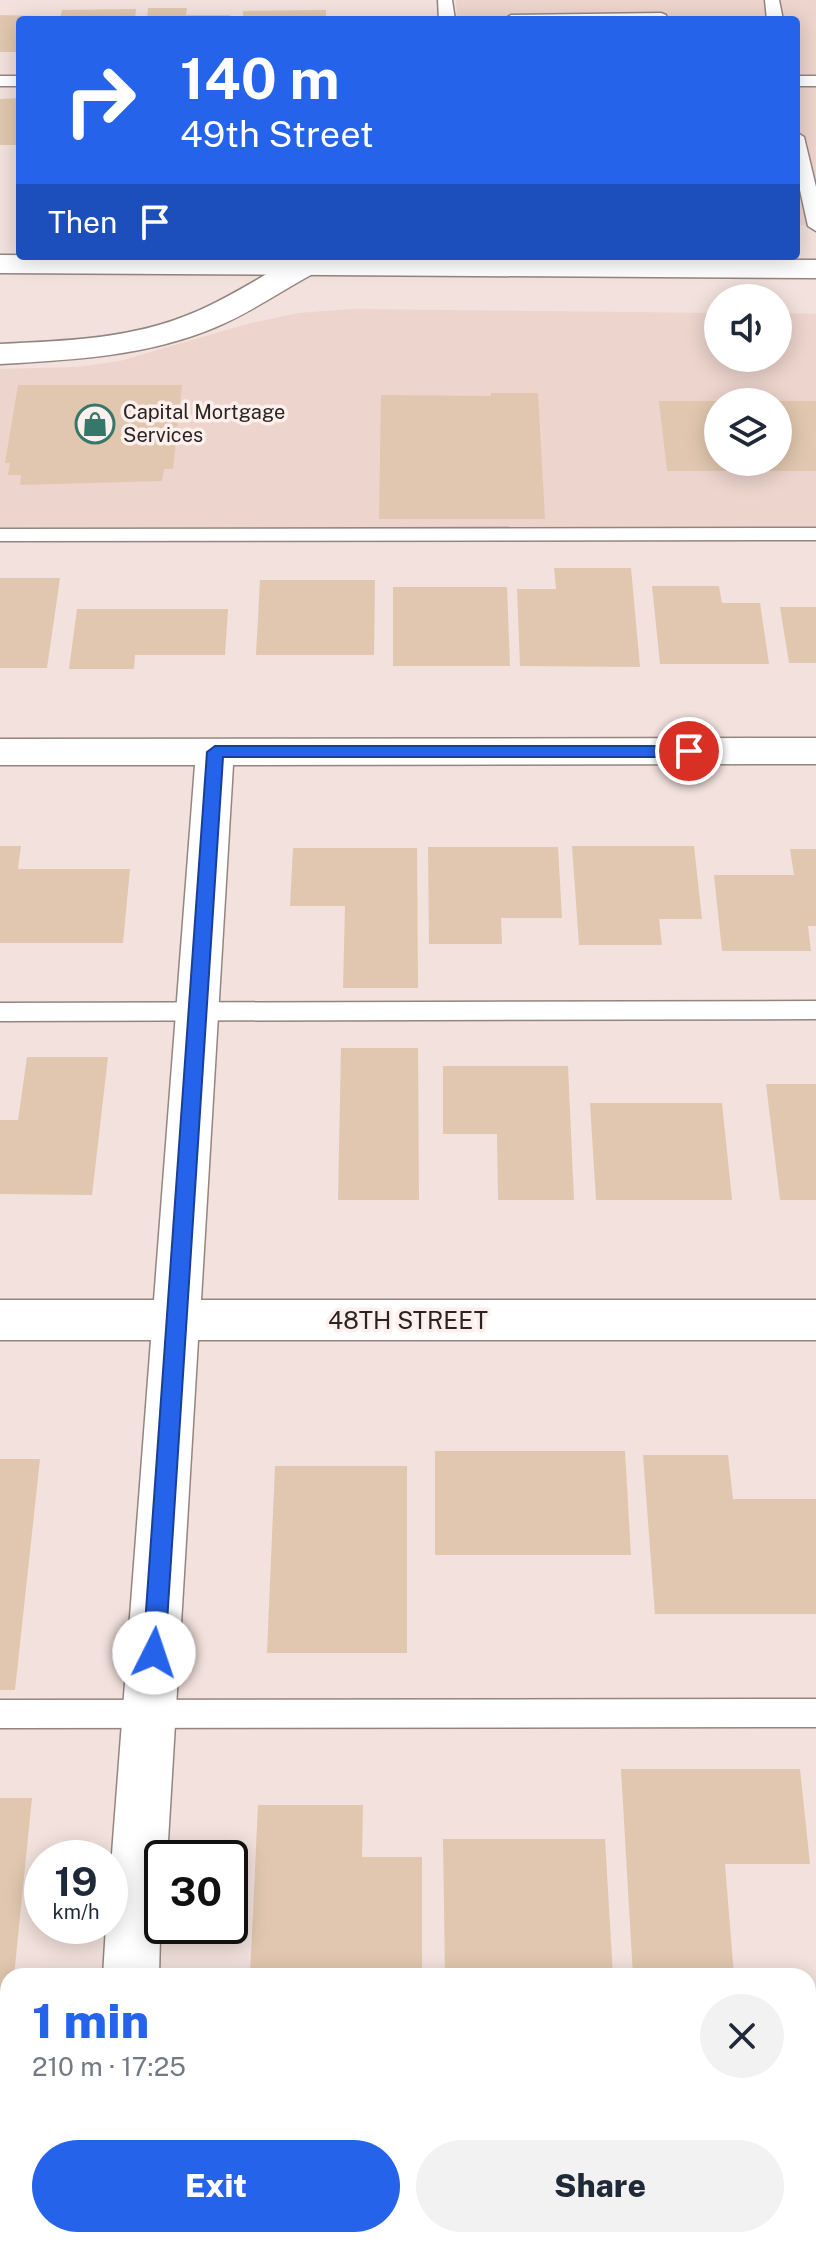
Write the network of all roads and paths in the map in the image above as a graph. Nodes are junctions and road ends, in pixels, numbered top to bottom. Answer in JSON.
{"nodes":[{"id":1,"x":800,"y":151,"type":"edge"},
{"id":2,"x":814,"y":201,"type":"edge"},
{"id":3,"x":816,"y":226,"type":"edge"},
{"id":4,"x":462,"y":260,"type":"edge"},
{"id":5,"x":526,"y":260,"type":"edge"},
{"id":6,"x":696,"y":261,"type":"edge"},
{"id":7,"x":0,"y":264,"type":"edge"},
{"id":8,"x":307,"y":264,"type":"junction"},
{"id":9,"x":816,"y":269,"type":"edge"},
{"id":10,"x":0,"y":354,"type":"edge"},
{"id":11,"x":816,"y":534,"type":"edge"},
{"id":12,"x":0,"y":535,"type":"edge"},
{"id":13,"x":816,"y":751,"type":"edge"},
{"id":14,"x":0,"y":752,"type":"edge"},
{"id":15,"x":215,"y":752,"type":"junction"},
{"id":16,"x":198,"y":1010,"type":"junction"},
{"id":17,"x":816,"y":1010,"type":"edge"},
{"id":18,"x":0,"y":1012,"type":"edge"},
{"id":19,"x":0,"y":1320,"type":"edge"},
{"id":20,"x":177,"y":1320,"type":"junction"},
{"id":21,"x":816,"y":1320,"type":"edge"},
{"id":22,"x":150,"y":1713,"type":"junction"},
{"id":23,"x":816,"y":1713,"type":"edge"},
{"id":24,"x":0,"y":1714,"type":"edge"},
{"id":25,"x":132,"y":1968,"type":"edge"}],
"edges":[{"from":1,"to":2,"type":"lane"},
{"from":2,"to":3,"type":"lane"},
{"from":4,"to":5,"type":"street"},
{"from":4,"to":8,"type":"street"},
{"from":5,"to":6,"type":"street"},
{"from":6,"to":9,"type":"street"},
{"from":7,"to":8,"type":"street"},
{"from":8,"to":10,"type":"street"},
{"from":11,"to":12,"type":"lane"},
{"from":13,"to":15,"type":"street"},
{"from":14,"to":15,"type":"street"},
{"from":15,"to":16,"type":"street"},
{"from":16,"to":17,"type":"lane"},
{"from":16,"to":18,"type":"lane"},
{"from":16,"to":20,"type":"street"},
{"from":19,"to":20,"type":"street","name":"48TH STREET"},
{"from":20,"to":21,"type":"street","name":"48TH STREET"},
{"from":20,"to":22,"type":"street"},
{"from":22,"to":23,"type":"lane"},
{"from":22,"to":24,"type":"lane"},
{"from":22,"to":25,"type":"street"}]}
